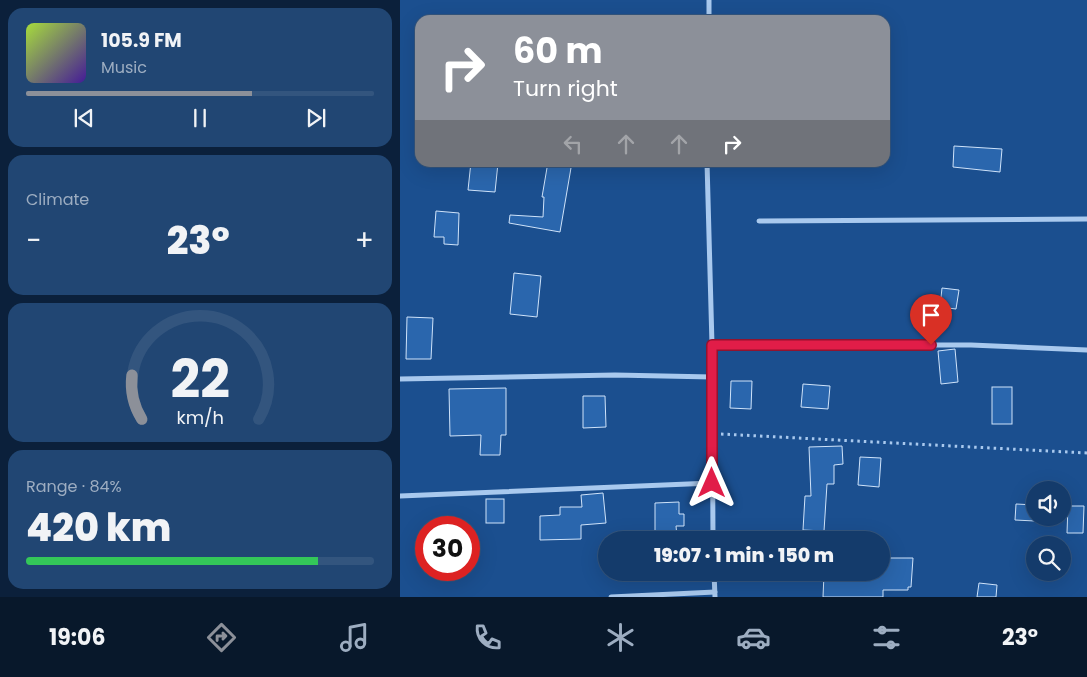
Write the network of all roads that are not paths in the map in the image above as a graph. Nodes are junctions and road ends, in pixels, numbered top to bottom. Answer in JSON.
{"nodes":[{"id":1,"x":709,"y":0,"type":"edge"},
{"id":2,"x":708,"y":15,"type":"edge"},
{"id":3,"x":707,"y":167,"type":"edge"},
{"id":4,"x":1087,"y":219,"type":"edge"},
{"id":5,"x":759,"y":221,"type":"dead end"},
{"id":6,"x":712,"y":345,"type":"junction"},
{"id":7,"x":1087,"y":350,"type":"edge"},
{"id":8,"x":712,"y":377,"type":"junction"},
{"id":9,"x":400,"y":379,"type":"edge"},
{"id":10,"x":712,"y":483,"type":"junction"},
{"id":11,"x":400,"y":496,"type":"edge"},
{"id":12,"x":713,"y":531,"type":"edge"},
{"id":13,"x":714,"y":581,"type":"edge"},
{"id":14,"x":715,"y":594,"type":"edge"},
{"id":15,"x":611,"y":597,"type":"edge"}],
"edges":[{"from":1,"to":2,"type":"street"},
{"from":3,"to":6,"type":"street"},
{"from":4,"to":5,"type":"street"},
{"from":6,"to":7,"type":"street"},
{"from":6,"to":8,"type":"street"},
{"from":8,"to":9,"type":"street"},
{"from":8,"to":10,"type":"street"},
{"from":10,"to":11,"type":"street"},
{"from":10,"to":12,"type":"street"},
{"from":13,"to":14,"type":"street"},
{"from":14,"to":15,"type":"street"}]}
